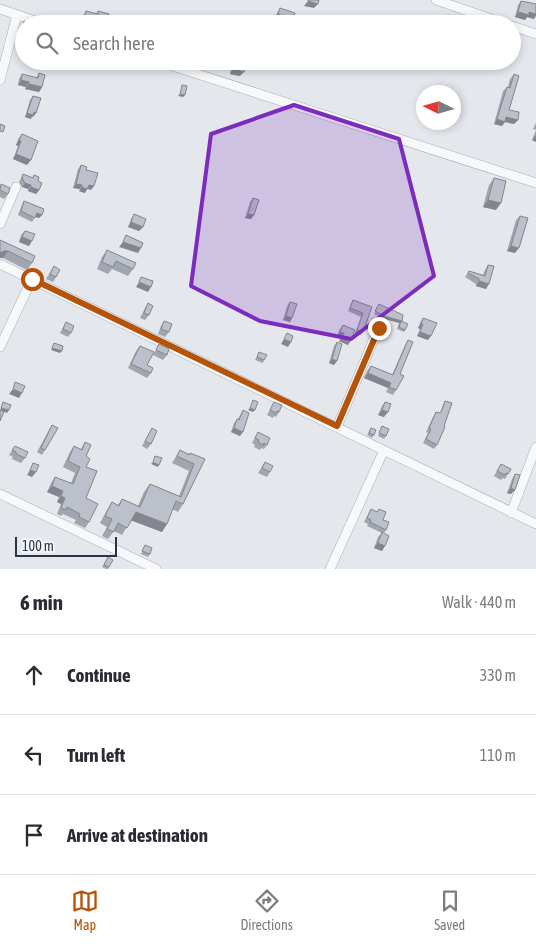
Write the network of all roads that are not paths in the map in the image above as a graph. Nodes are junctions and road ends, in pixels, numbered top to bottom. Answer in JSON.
{"nodes":[{"id":1,"x":436,"y":0,"type":"edge"},
{"id":2,"x":0,"y":9,"type":"edge"},
{"id":3,"x":17,"y":15,"type":"edge"},
{"id":4,"x":480,"y":15,"type":"edge"},
{"id":5,"x":15,"y":23,"type":"edge"},
{"id":6,"x":521,"y":29,"type":"edge"},
{"id":7,"x":536,"y":34,"type":"edge"},
{"id":8,"x":185,"y":70,"type":"edge"},
{"id":9,"x":0,"y":80,"type":"edge"},
{"id":10,"x":536,"y":184,"type":"edge"},
{"id":11,"x":16,"y":187,"type":"dead end"},
{"id":12,"x":0,"y":224,"type":"edge"},
{"id":13,"x":0,"y":264,"type":"edge"},
{"id":14,"x":32,"y":279,"type":"junction"},
{"id":15,"x":379,"y":328,"type":"dead end"},
{"id":16,"x":0,"y":346,"type":"edge"},
{"id":17,"x":337,"y":426,"type":"junction"},
{"id":18,"x":536,"y":447,"type":"edge"},
{"id":19,"x":384,"y":450,"type":"junction"},
{"id":20,"x":0,"y":494,"type":"edge"},
{"id":21,"x":511,"y":513,"type":"junction"},
{"id":22,"x":536,"y":524,"type":"edge"},
{"id":23,"x":156,"y":569,"type":"edge"},
{"id":24,"x":330,"y":569,"type":"edge"}],
"edges":[{"from":1,"to":4,"type":"street"},
{"from":2,"to":3,"type":"street"},
{"from":5,"to":9,"type":"street"},
{"from":6,"to":7,"type":"street"},
{"from":8,"to":10,"type":"street"},
{"from":11,"to":12,"type":"street"},
{"from":13,"to":14,"type":"street"},
{"from":14,"to":16,"type":"street"},
{"from":14,"to":17,"type":"street"},
{"from":15,"to":17,"type":"street"},
{"from":17,"to":19,"type":"street"},
{"from":18,"to":21,"type":"street"},
{"from":19,"to":21,"type":"street"},
{"from":19,"to":24,"type":"street"},
{"from":20,"to":23,"type":"street"},
{"from":21,"to":22,"type":"street"}]}
